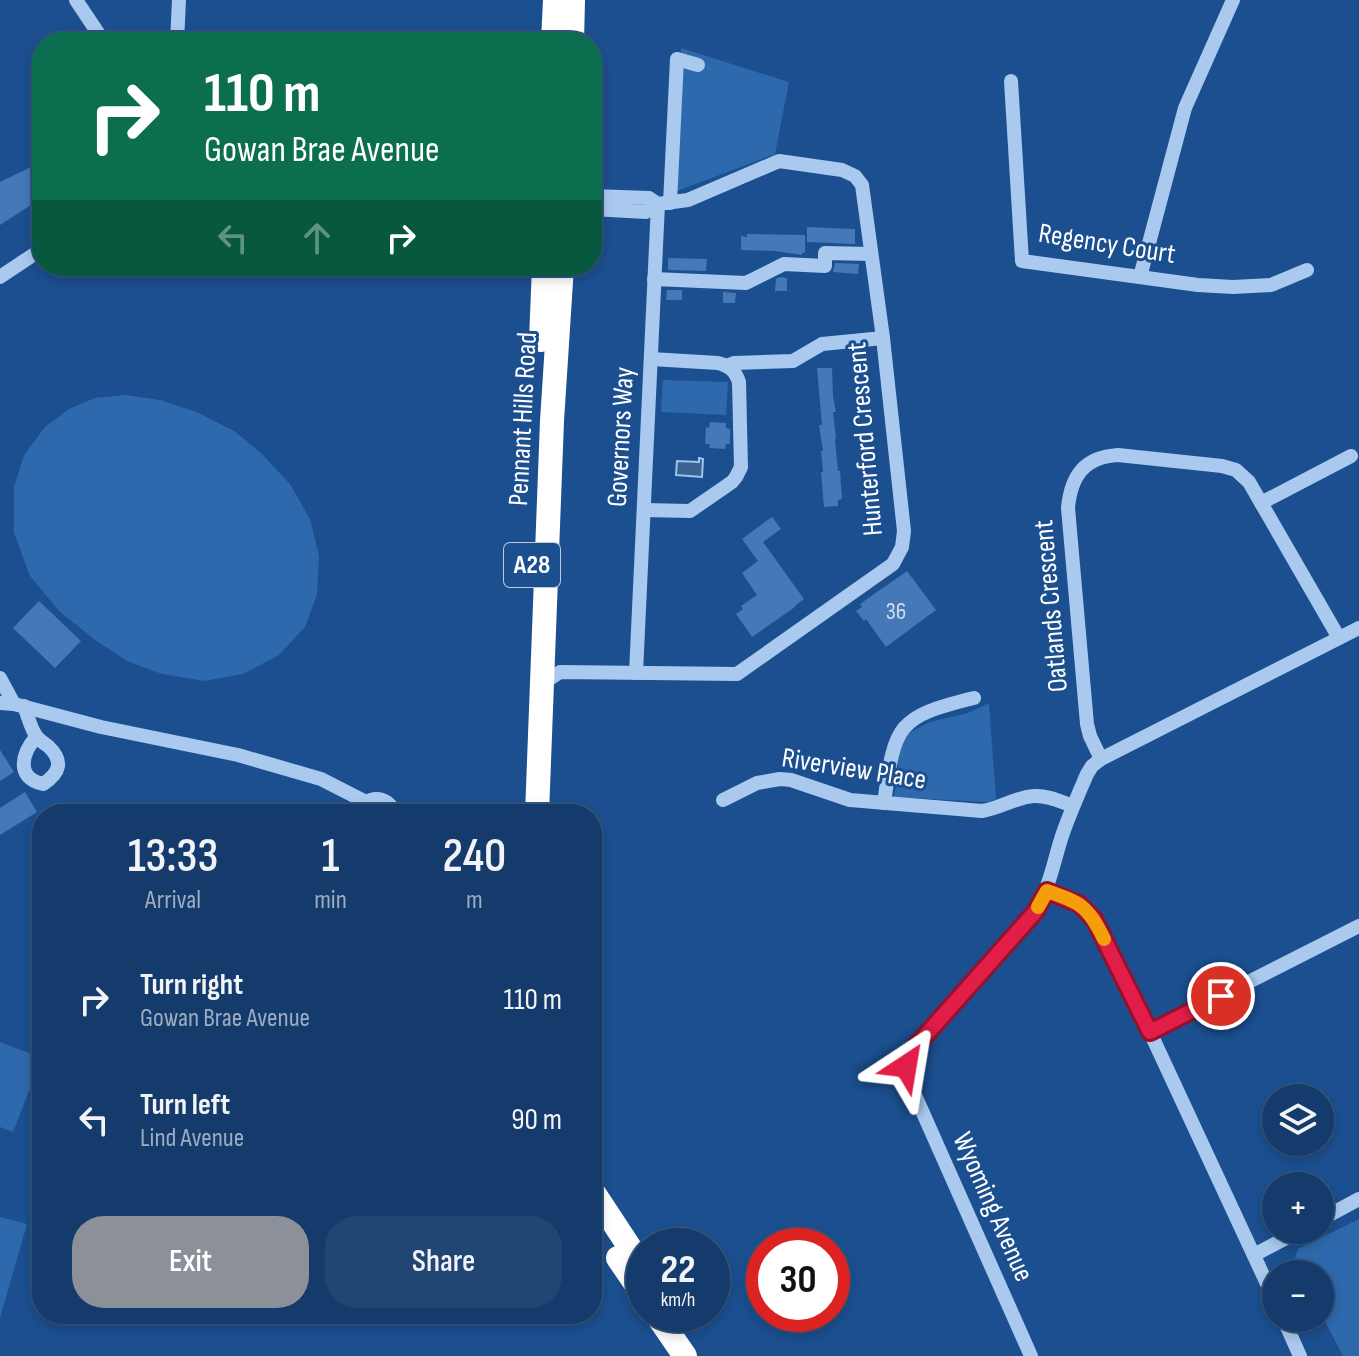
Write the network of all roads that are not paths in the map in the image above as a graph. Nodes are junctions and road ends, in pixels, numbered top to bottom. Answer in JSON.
{"nodes":[{"id":1,"x":76,"y":0,"type":"edge"},
{"id":2,"x":179,"y":0,"type":"edge"},
{"id":3,"x":555,"y":0,"type":"edge"},
{"id":4,"x":573,"y":0,"type":"edge"},
{"id":5,"x":1233,"y":0,"type":"edge"},
{"id":6,"x":97,"y":32,"type":"edge"},
{"id":7,"x":177,"y":32,"type":"edge"},
{"id":8,"x":553,"y":32,"type":"edge"},
{"id":9,"x":572,"y":32,"type":"edge"},
{"id":10,"x":698,"y":65,"type":"dead end"},
{"id":11,"x":1011,"y":81,"type":"dead end"},
{"id":12,"x":602,"y":196,"type":"edge"},
{"id":13,"x":664,"y":204,"type":"junction"},
{"id":14,"x":602,"y":210,"type":"edge"},
{"id":15,"x":871,"y":254,"type":"junction"},
{"id":16,"x":32,"y":256,"type":"edge"},
{"id":17,"x":1307,"y":270,"type":"dead end"},
{"id":18,"x":544,"y":276,"type":"edge"},
{"id":19,"x":561,"y":276,"type":"edge"},
{"id":20,"x":0,"y":277,"type":"edge"},
{"id":21,"x":1140,"y":277,"type":"junction"},
{"id":22,"x":654,"y":279,"type":"junction"},
{"id":23,"x":883,"y":338,"type":"junction"},
{"id":24,"x":651,"y":359,"type":"junction"},
{"id":25,"x":727,"y":366,"type":"junction"},
{"id":26,"x":1351,"y":456,"type":"dead end"},
{"id":27,"x":1261,"y":503,"type":"junction"},
{"id":28,"x":644,"y":510,"type":"junction"},
{"id":29,"x":1359,"y":628,"type":"edge"},
{"id":30,"x":1339,"y":638,"type":"junction"},
{"id":31,"x":636,"y":673,"type":"junction"},
{"id":32,"x":0,"y":678,"type":"edge"},
{"id":33,"x":551,"y":678,"type":"junction"},
{"id":34,"x":974,"y":698,"type":"dead end"},
{"id":35,"x":13,"y":704,"type":"edge"},
{"id":36,"x":36,"y":737,"type":"dead end"},
{"id":37,"x":1101,"y":759,"type":"junction"},
{"id":38,"x":723,"y":800,"type":"dead end"},
{"id":39,"x":884,"y":803,"type":"junction"},
{"id":40,"x":353,"y":804,"type":"edge"},
{"id":41,"x":366,"y":804,"type":"edge"},
{"id":42,"x":389,"y":804,"type":"edge"},
{"id":43,"x":523,"y":804,"type":"edge"},
{"id":44,"x":538,"y":804,"type":"edge"},
{"id":45,"x":1073,"y":806,"type":"junction"},
{"id":46,"x":1047,"y":891,"type":"junction"},
{"id":47,"x":1359,"y":926,"type":"edge"},
{"id":48,"x":1150,"y":1032,"type":"junction"},
{"id":49,"x":1359,"y":1199,"type":"edge"},
{"id":50,"x":602,"y":1205,"type":"edge"},
{"id":51,"x":1334,"y":1212,"type":"edge"},
{"id":52,"x":602,"y":1234,"type":"edge"},
{"id":53,"x":626,"y":1242,"type":"edge"},
{"id":54,"x":1275,"y":1244,"type":"edge"},
{"id":55,"x":1254,"y":1255,"type":"junction"},
{"id":56,"x":626,"y":1269,"type":"edge"},
{"id":57,"x":1262,"y":1272,"type":"edge"},
{"id":58,"x":668,"y":1332,"type":"edge"},
{"id":59,"x":685,"y":1332,"type":"edge"},
{"id":60,"x":1289,"y":1332,"type":"edge"},
{"id":61,"x":685,"y":1356,"type":"edge"},
{"id":62,"x":701,"y":1356,"type":"edge"},
{"id":63,"x":1031,"y":1356,"type":"edge"},
{"id":64,"x":1300,"y":1356,"type":"edge"}],
"edges":[{"from":1,"to":6,"type":"street"},
{"from":2,"to":7,"type":"street"},
{"from":3,"to":8,"type":"highway"},
{"from":4,"to":9,"type":"highway"},
{"from":5,"to":21,"type":"street"},
{"from":10,"to":13,"type":"street","name":"Governors Way"},
{"from":11,"to":21,"type":"street","name":"Regency Court"},
{"from":12,"to":13,"type":"street","name":"Hunterford Crescent"},
{"from":13,"to":14,"type":"street","name":"Hunterford Crescent"},
{"from":13,"to":15,"type":"street","name":"Hunterford Crescent"},
{"from":13,"to":22,"type":"street","name":"Governors Way"},
{"from":15,"to":22,"type":"street"},
{"from":15,"to":23,"type":"street","name":"Hunterford Crescent"},
{"from":16,"to":20,"type":"street"},
{"from":17,"to":21,"type":"street","name":"Regency Court"},
{"from":18,"to":43,"type":"highway","name":"Pennant Hills Road","number":"A28"},
{"from":19,"to":33,"type":"highway","name":"Pennant Hills Road","number":"A28"},
{"from":22,"to":24,"type":"street","name":"Governors Way"},
{"from":23,"to":25,"type":"street"},
{"from":23,"to":31,"type":"street","name":"Hunterford Crescent"},
{"from":24,"to":25,"type":"street"},
{"from":24,"to":28,"type":"street","name":"Governors Way"},
{"from":25,"to":28,"type":"street"},
{"from":26,"to":27,"type":"street"},
{"from":27,"to":30,"type":"street","name":"Oatlands Crescent"},
{"from":27,"to":37,"type":"street","name":"Oatlands Crescent"},
{"from":28,"to":31,"type":"street","name":"Governors Way"},
{"from":29,"to":30,"type":"street"},
{"from":30,"to":37,"type":"street"},
{"from":31,"to":33,"type":"street","name":"Hunterford Crescent"},
{"from":32,"to":35,"type":"street"},
{"from":33,"to":44,"type":"highway","name":"Pennant Hills Road","number":"A28"},
{"from":34,"to":39,"type":"street"},
{"from":35,"to":36,"type":"street"},
{"from":35,"to":40,"type":"street"},
{"from":37,"to":45,"type":"street"},
{"from":38,"to":39,"type":"street","name":"Riverview Place"},
{"from":39,"to":45,"type":"street","name":"Riverview Place"},
{"from":41,"to":42,"type":"street"},
{"from":45,"to":46,"type":"street"},
{"from":46,"to":48,"type":"street"},
{"from":46,"to":63,"type":"street","name":"Wyoming Avenue"},
{"from":47,"to":48,"type":"street"},
{"from":48,"to":55,"type":"street"},
{"from":49,"to":51,"type":"street"},
{"from":50,"to":53,"type":"highway"},
{"from":52,"to":56,"type":"highway"},
{"from":54,"to":55,"type":"street"},
{"from":55,"to":57,"type":"street"},
{"from":58,"to":61,"type":"highway"},
{"from":59,"to":62,"type":"highway"},
{"from":60,"to":64,"type":"street"}]}
